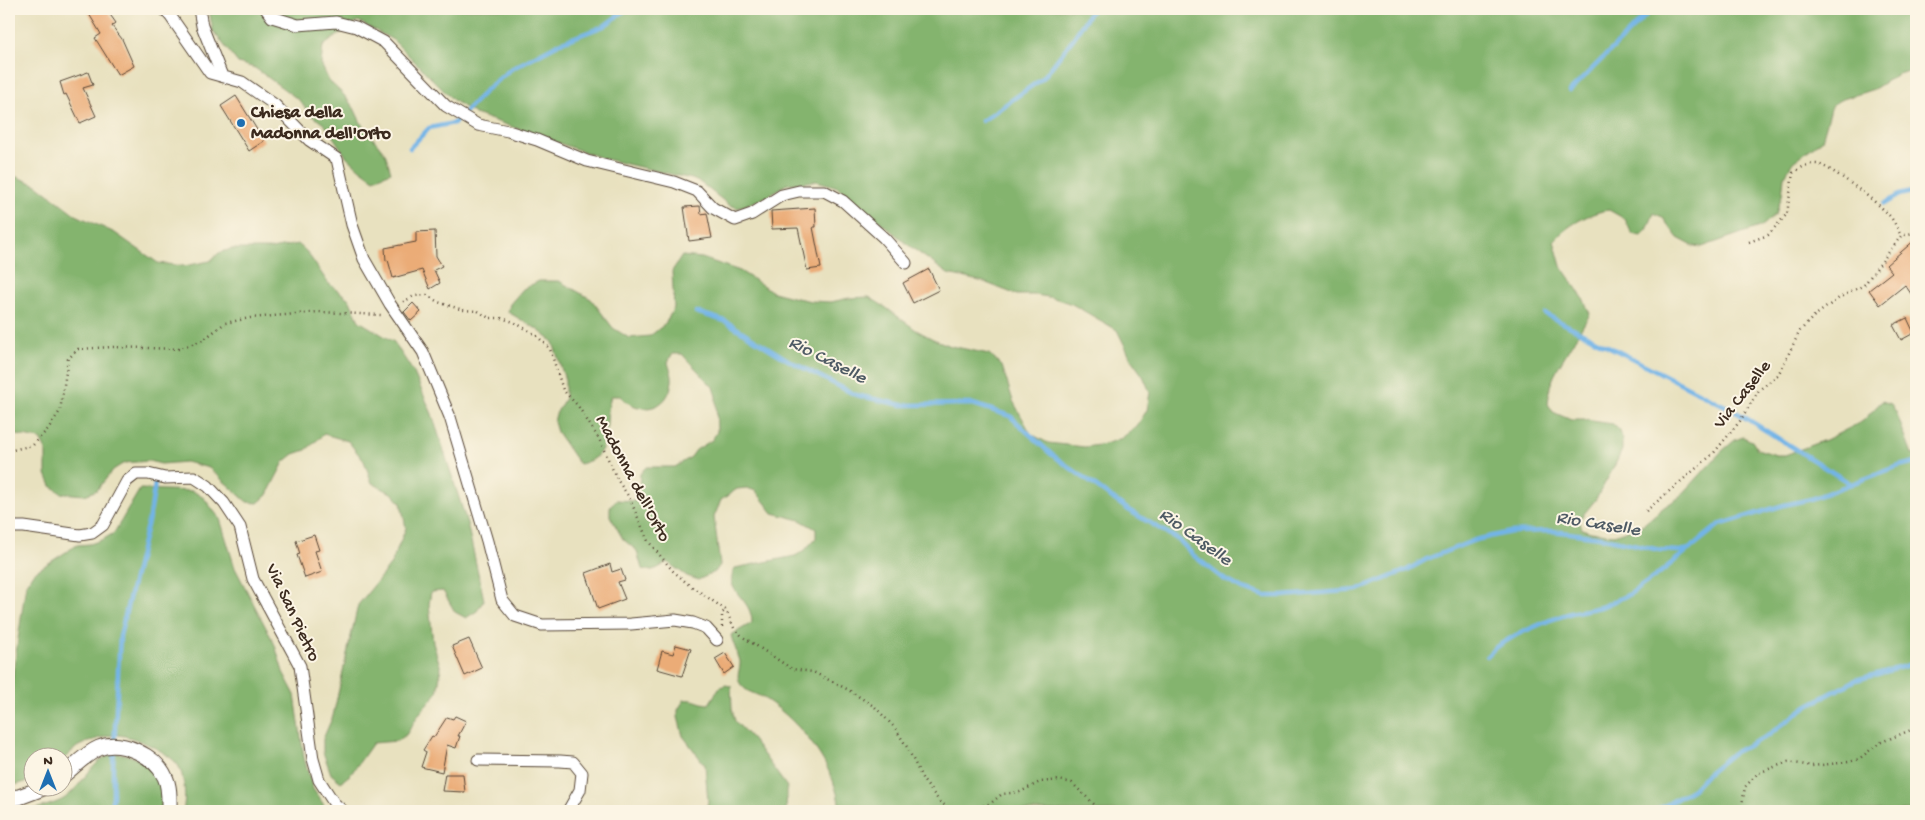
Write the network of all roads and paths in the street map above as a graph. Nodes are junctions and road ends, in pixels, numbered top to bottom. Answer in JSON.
{"nodes":[{"id":1,"x":164,"y":9,"type":"edge"},
{"id":2,"x":199,"y":9,"type":"edge"},
{"id":3,"x":266,"y":9,"type":"edge"},
{"id":4,"x":222,"y":76,"type":"junction"},
{"id":5,"x":1916,"y":232,"type":"edge"},
{"id":6,"x":1901,"y":236,"type":"junction"},
{"id":7,"x":1749,"y":242,"type":"dead end"},
{"id":8,"x":906,"y":263,"type":"dead end"},
{"id":9,"x":390,"y":304,"type":"junction"},
{"id":10,"x":399,"y":317,"type":"junction"},
{"id":11,"x":9,"y":451,"type":"edge"},
{"id":12,"x":1646,"y":511,"type":"dead end"},
{"id":13,"x":9,"y":527,"type":"edge"},
{"id":14,"x":717,"y":640,"type":"dead end"},
{"id":15,"x":1916,"y":733,"type":"edge"},
{"id":16,"x":478,"y":760,"type":"dead end"},
{"id":17,"x":72,"y":767,"type":"edge"},
{"id":18,"x":22,"y":796,"type":"edge"},
{"id":19,"x":9,"y":798,"type":"edge"},
{"id":20,"x":169,"y":811,"type":"edge"},
{"id":21,"x":343,"y":811,"type":"edge"},
{"id":22,"x":568,"y":811,"type":"edge"},
{"id":23,"x":953,"y":811,"type":"edge"},
{"id":24,"x":969,"y":811,"type":"edge"},
{"id":25,"x":1101,"y":811,"type":"edge"},
{"id":26,"x":1742,"y":811,"type":"edge"}],
"edges":[{"from":1,"to":4,"type":"street"},
{"from":2,"to":4,"type":"street"},
{"from":3,"to":8,"type":"street"},
{"from":4,"to":9,"type":"street"},
{"from":5,"to":6,"type":"path"},
{"from":6,"to":7,"type":"path"},
{"from":6,"to":12,"type":"path","name":"Via Caselle"},
{"from":9,"to":10,"type":"street"},
{"from":9,"to":23,"type":"path","name":"Madonna dell'Orto"},
{"from":10,"to":11,"type":"path"},
{"from":10,"to":14,"type":"street"},
{"from":13,"to":21,"type":"street","name":"Via San Pietro"},
{"from":15,"to":26,"type":"path"},
{"from":16,"to":22,"type":"street"},
{"from":17,"to":20,"type":"street"},
{"from":18,"to":19,"type":"street"},
{"from":24,"to":25,"type":"path"}]}
